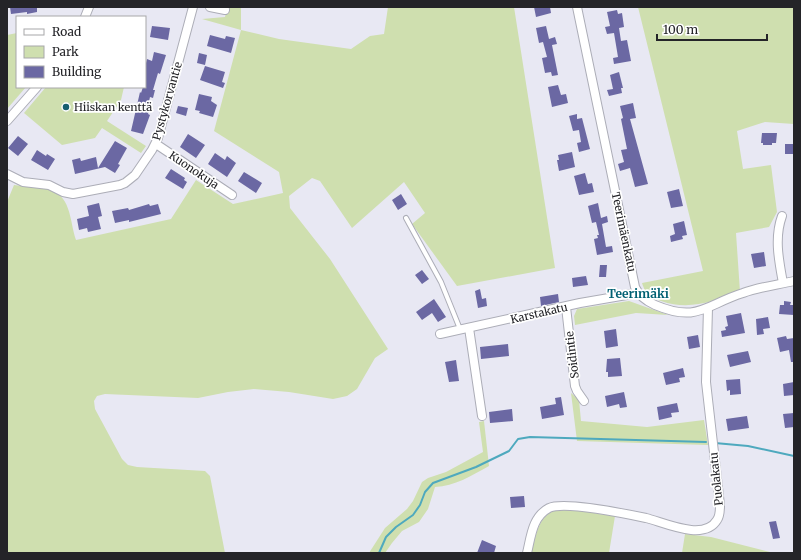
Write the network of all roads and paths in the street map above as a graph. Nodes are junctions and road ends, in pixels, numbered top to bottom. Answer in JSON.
{"nodes":[{"id":1,"x":193,"y":7,"type":"edge"},
{"id":2,"x":210,"y":7,"type":"edge"},
{"id":3,"x":577,"y":7,"type":"edge"},
{"id":4,"x":225,"y":10,"type":"dead end"},
{"id":5,"x":36,"y":88,"type":"edge"},
{"id":6,"x":7,"y":121,"type":"edge"},
{"id":7,"x":156,"y":144,"type":"junction"},
{"id":8,"x":7,"y":174,"type":"edge"},
{"id":9,"x":232,"y":195,"type":"dead end"},
{"id":10,"x":782,"y":216,"type":"dead end"},
{"id":11,"x":406,"y":218,"type":"dead end"},
{"id":12,"x":794,"y":281,"type":"edge"},
{"id":13,"x":783,"y":283,"type":"junction"},
{"id":14,"x":638,"y":293,"type":"junction"},
{"id":15,"x":566,"y":307,"type":"junction"},
{"id":16,"x":708,"y":308,"type":"junction"},
{"id":17,"x":464,"y":329,"type":"junction"},
{"id":18,"x":440,"y":334,"type":"dead end"},
{"id":19,"x":584,"y":400,"type":"dead end"},
{"id":20,"x":482,"y":416,"type":"dead end"},
{"id":21,"x":527,"y":553,"type":"edge"}],
"edges":[{"from":1,"to":7,"type":"street","name":"Pystykorvantie"},
{"from":2,"to":4,"type":"street"},
{"from":3,"to":14,"type":"street","name":"Teerimäenkatu"},
{"from":5,"to":6,"type":"street"},
{"from":7,"to":8,"type":"street","name":"Pystykorvantie"},
{"from":7,"to":9,"type":"street","name":"Kuonokuja"},
{"from":10,"to":13,"type":"street"},
{"from":11,"to":17,"type":"lane"},
{"from":12,"to":13,"type":"street"},
{"from":13,"to":16,"type":"street"},
{"from":14,"to":15,"type":"street","name":"Karstakatu"},
{"from":14,"to":16,"type":"street"},
{"from":15,"to":17,"type":"street","name":"Karstakatu"},
{"from":15,"to":19,"type":"street","name":"Soidintie"},
{"from":16,"to":21,"type":"street","name":"Puolakatu"},
{"from":17,"to":18,"type":"street","name":"Karstakatu"},
{"from":17,"to":20,"type":"street"}]}
